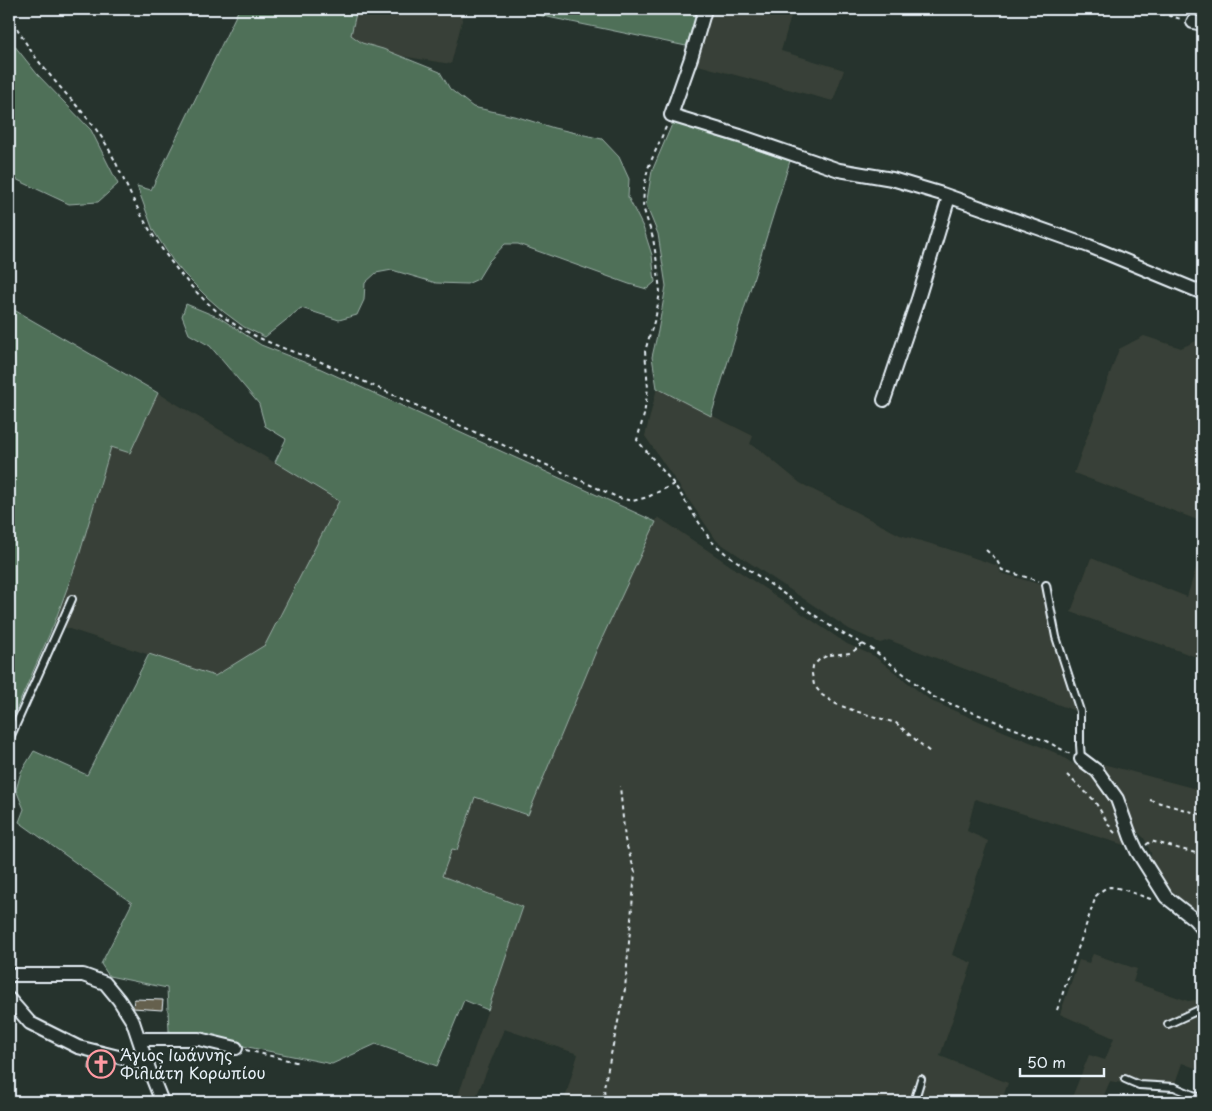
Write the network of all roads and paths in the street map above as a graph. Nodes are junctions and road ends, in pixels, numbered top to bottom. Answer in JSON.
{"nodes":[{"id":1,"x":1145,"y":9,"type":"edge"},
{"id":2,"x":704,"y":13,"type":"dead end"},
{"id":3,"x":9,"y":14,"type":"edge"},
{"id":4,"x":1198,"y":23,"type":"edge"},
{"id":5,"x":671,"y":116,"type":"junction"},
{"id":6,"x":949,"y":197,"type":"junction"},
{"id":7,"x":1203,"y":293,"type":"edge"},
{"id":8,"x":884,"y":400,"type":"dead end"},
{"id":9,"x":674,"y":484,"type":"junction"},
{"id":10,"x":986,"y":550,"type":"dead end"},
{"id":11,"x":1046,"y":585,"type":"joint"},
{"id":12,"x":72,"y":599,"type":"dead end"},
{"id":13,"x":862,"y":644,"type":"junction"},
{"id":14,"x":9,"y":740,"type":"edge"},
{"id":15,"x":931,"y":753,"type":"dead end"},
{"id":16,"x":1082,"y":759,"type":"junction"},
{"id":17,"x":1067,"y":776,"type":"dead end"},
{"id":18,"x":620,"y":786,"type":"dead end"},
{"id":19,"x":1150,"y":800,"type":"dead end"},
{"id":20,"x":1203,"y":815,"type":"edge"},
{"id":21,"x":1131,"y":838,"type":"junction"},
{"id":22,"x":1137,"y":851,"type":"junction"},
{"id":23,"x":1203,"y":855,"type":"edge"},
{"id":24,"x":1166,"y":897,"type":"junction"},
{"id":25,"x":1203,"y":929,"type":"edge"},
{"id":26,"x":9,"y":974,"type":"edge"},
{"id":27,"x":9,"y":999,"type":"edge"},
{"id":28,"x":1203,"y":1008,"type":"edge"},
{"id":29,"x":1057,"y":1010,"type":"dead end"},
{"id":30,"x":1168,"y":1024,"type":"dead end"},
{"id":31,"x":139,"y":1039,"type":"junction"},
{"id":32,"x":236,"y":1048,"type":"joint"},
{"id":33,"x":300,"y":1063,"type":"dead end"},
{"id":34,"x":147,"y":1064,"type":"junction"},
{"id":35,"x":921,"y":1079,"type":"dead end"},
{"id":36,"x":1124,"y":1079,"type":"dead end"},
{"id":37,"x":1203,"y":1099,"type":"edge"},
{"id":38,"x":162,"y":1102,"type":"edge"},
{"id":39,"x":605,"y":1102,"type":"edge"},
{"id":40,"x":914,"y":1102,"type":"edge"}],
"edges":[{"from":1,"to":4,"type":"path"},
{"from":2,"to":5,"type":"street"},
{"from":3,"to":9,"type":"path"},
{"from":5,"to":6,"type":"street"},
{"from":5,"to":9,"type":"path"},
{"from":6,"to":7,"type":"street"},
{"from":6,"to":8,"type":"street"},
{"from":9,"to":13,"type":"path"},
{"from":10,"to":11,"type":"path"},
{"from":11,"to":16,"type":"lane"},
{"from":12,"to":14,"type":"lane"},
{"from":13,"to":15,"type":"path"},
{"from":13,"to":16,"type":"path"},
{"from":16,"to":21,"type":"street"},
{"from":17,"to":21,"type":"path"},
{"from":18,"to":39,"type":"path"},
{"from":19,"to":20,"type":"path"},
{"from":21,"to":22,"type":"street"},
{"from":22,"to":23,"type":"path"},
{"from":22,"to":24,"type":"street"},
{"from":24,"to":25,"type":"street"},
{"from":24,"to":29,"type":"path"},
{"from":26,"to":31,"type":"street"},
{"from":27,"to":34,"type":"street"},
{"from":28,"to":30,"type":"lane"},
{"from":31,"to":32,"type":"street"},
{"from":31,"to":34,"type":"street"},
{"from":32,"to":33,"type":"path"},
{"from":34,"to":38,"type":"street"},
{"from":35,"to":40,"type":"lane"},
{"from":36,"to":37,"type":"lane"}]}
